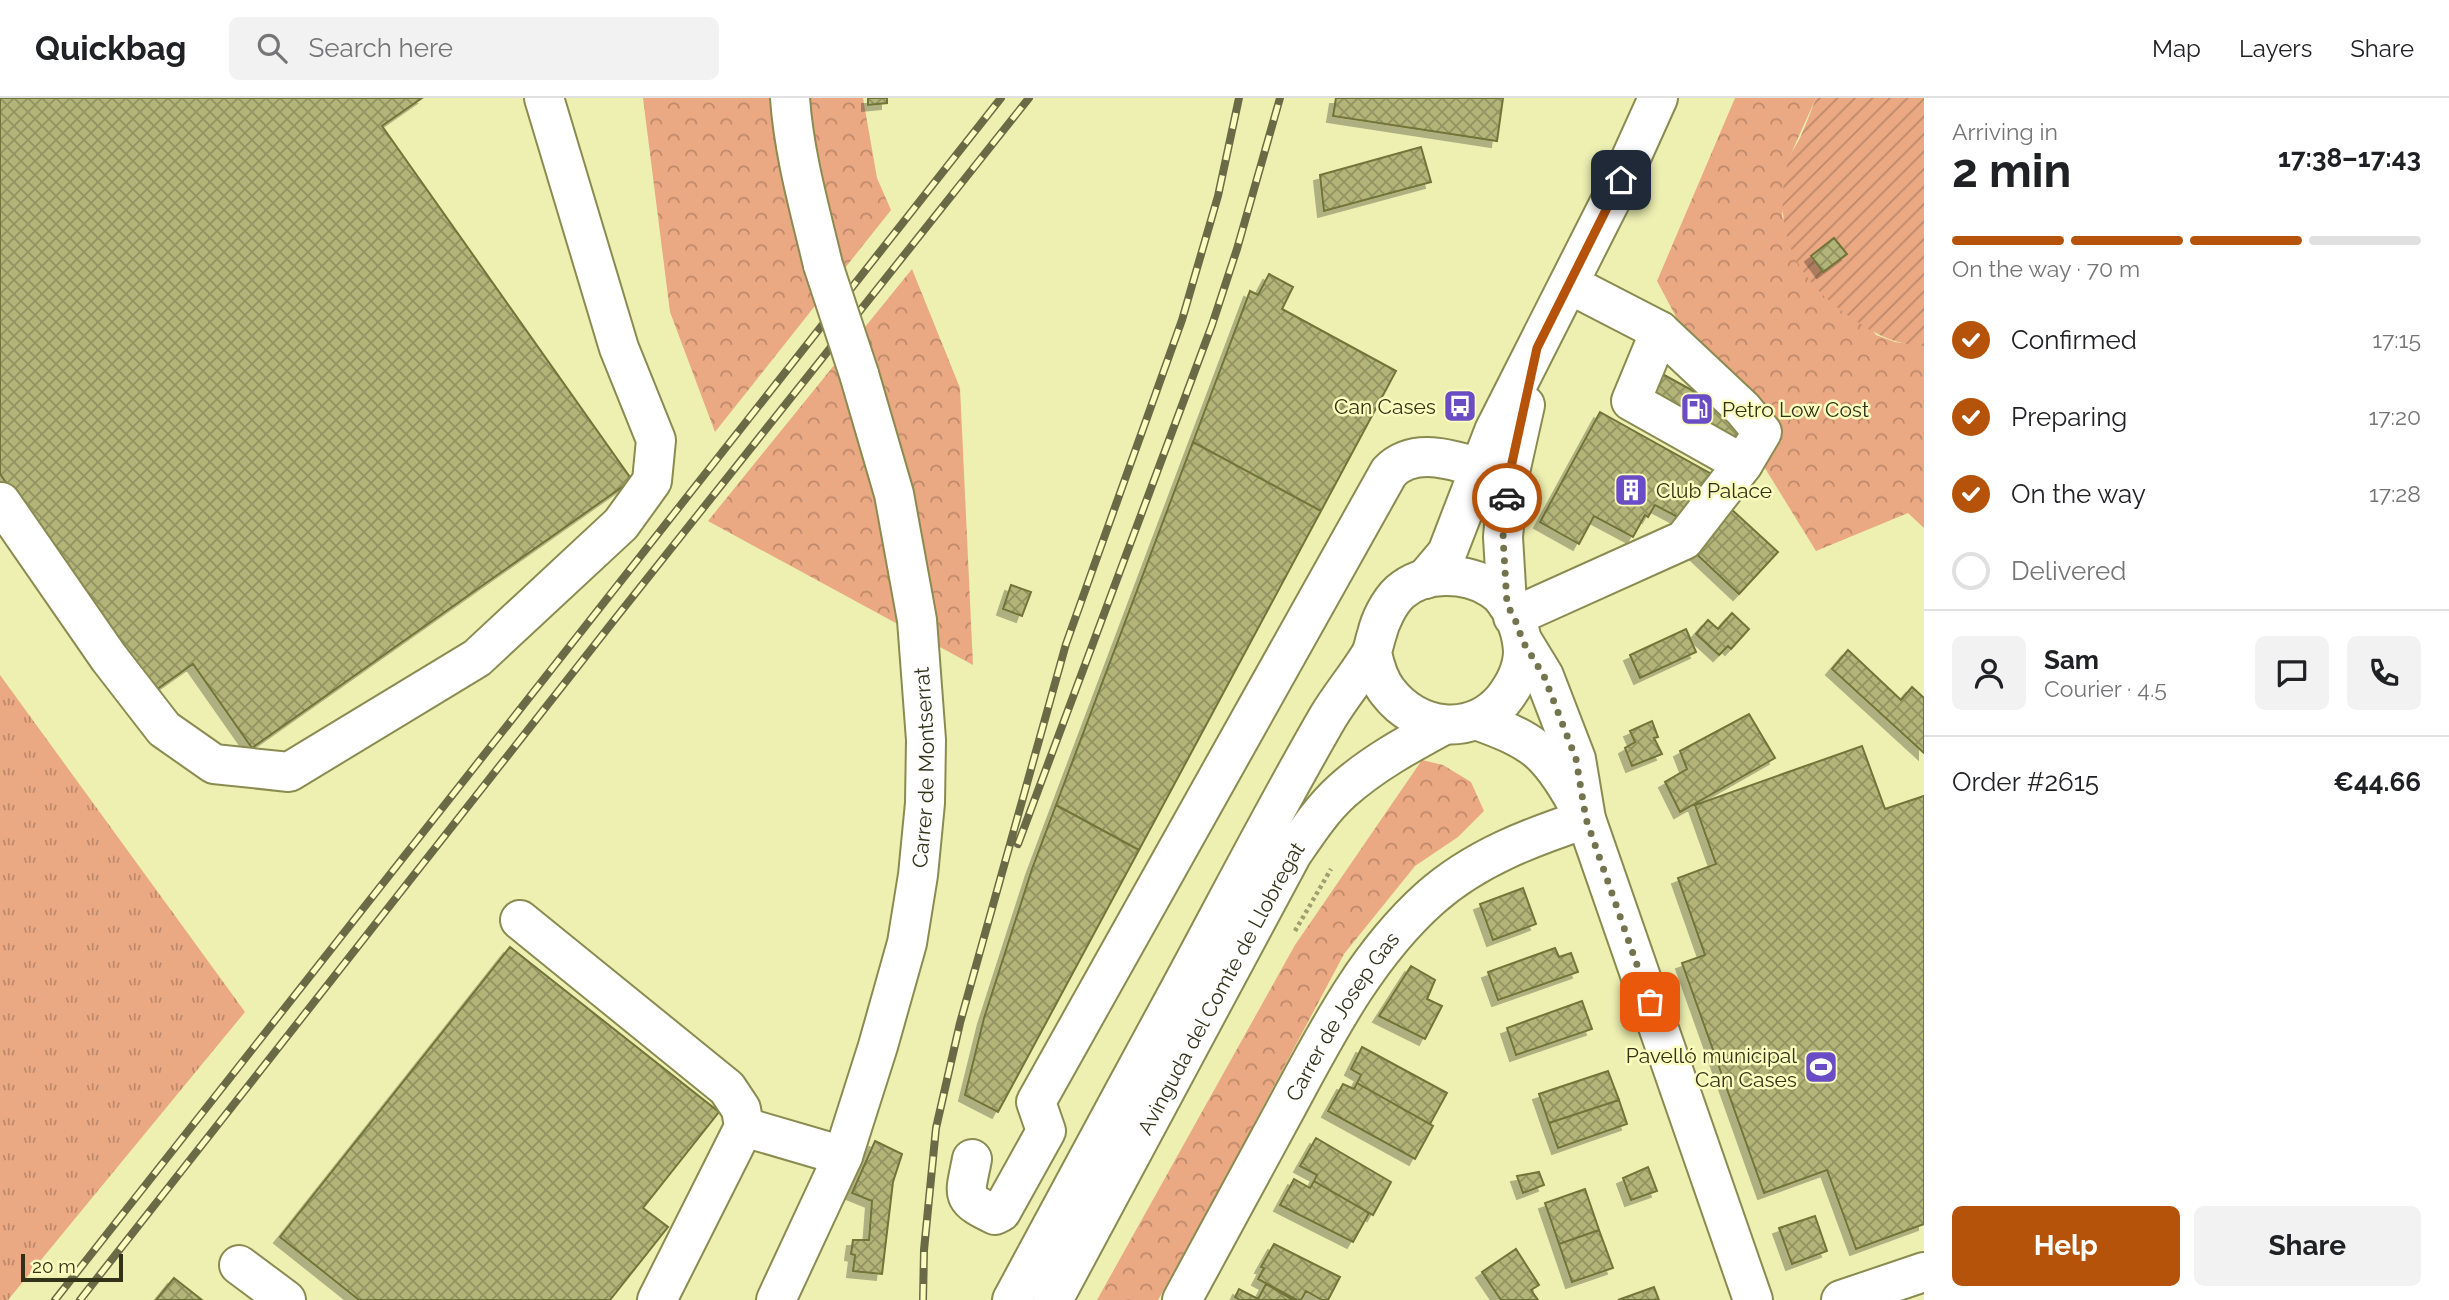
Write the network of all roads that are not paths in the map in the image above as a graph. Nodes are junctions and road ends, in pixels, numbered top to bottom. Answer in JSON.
{"nodes":[{"id":1,"x":544,"y":98,"type":"edge"},
{"id":2,"x":790,"y":98,"type":"edge"},
{"id":3,"x":1658,"y":98,"type":"edge"},
{"id":4,"x":1569,"y":284,"type":"junction"},
{"id":5,"x":1660,"y":331,"type":"junction"},
{"id":6,"x":1537,"y":348,"type":"junction"},
{"id":7,"x":1744,"y":464,"type":"junction"},
{"id":8,"x":1480,"y":468,"type":"junction"},
{"id":9,"x":1,"y":502,"type":"edge"},
{"id":10,"x":1425,"y":579,"type":"junction"},
{"id":11,"x":1514,"y":620,"type":"junction"},
{"id":12,"x":1372,"y":653,"type":"junction"},
{"id":13,"x":1459,"y":723,"type":"junction"},
{"id":14,"x":1586,"y":819,"type":"junction"},
{"id":15,"x":520,"y":920,"type":"dead end"},
{"id":16,"x":744,"y":1127,"type":"junction"},
{"id":17,"x":843,"y":1156,"type":"junction"},
{"id":18,"x":972,"y":1159,"type":"dead end"},
{"id":19,"x":239,"y":1265,"type":"dead end"},
{"id":20,"x":1924,"y":1272,"type":"edge"},
{"id":21,"x":286,"y":1300,"type":"edge"},
{"id":22,"x":657,"y":1300,"type":"edge"},
{"id":23,"x":776,"y":1300,"type":"edge"},
{"id":24,"x":1012,"y":1300,"type":"edge"},
{"id":25,"x":1053,"y":1300,"type":"edge"},
{"id":26,"x":1182,"y":1300,"type":"edge"},
{"id":27,"x":1753,"y":1300,"type":"edge"},
{"id":28,"x":1841,"y":1300,"type":"edge"}],
"edges":[{"from":1,"to":9,"type":"street"},
{"from":2,"to":17,"type":"street","name":"Carrer de Montserrat","bridge":true},
{"from":3,"to":4,"type":"street"},
{"from":4,"to":5,"type":"street"},
{"from":4,"to":6,"type":"street"},
{"from":5,"to":7,"type":"street"},
{"from":5,"to":7,"type":"street"},
{"from":6,"to":8,"type":"street"},
{"from":6,"to":11,"type":"street"},
{"from":7,"to":11,"type":"street"},
{"from":8,"to":10,"type":"street"},
{"from":8,"to":18,"type":"street"},
{"from":10,"to":11,"type":"street"},
{"from":10,"to":12,"type":"street"},
{"from":11,"to":13,"type":"street"},
{"from":11,"to":14,"type":"street"},
{"from":12,"to":13,"type":"street"},
{"from":12,"to":24,"type":"street"},
{"from":13,"to":14,"type":"street"},
{"from":13,"to":25,"type":"street","name":"Avinguda del Comte de Llobregat"},
{"from":14,"to":26,"type":"street","name":"Carrer de Josep Gas"},
{"from":14,"to":27,"type":"street"},
{"from":15,"to":16,"type":"street"},
{"from":16,"to":17,"type":"street"},
{"from":16,"to":22,"type":"street"},
{"from":17,"to":23,"type":"street","name":"Carrer de Montserrat"},
{"from":19,"to":21,"type":"street"},
{"from":20,"to":28,"type":"street"}]}
